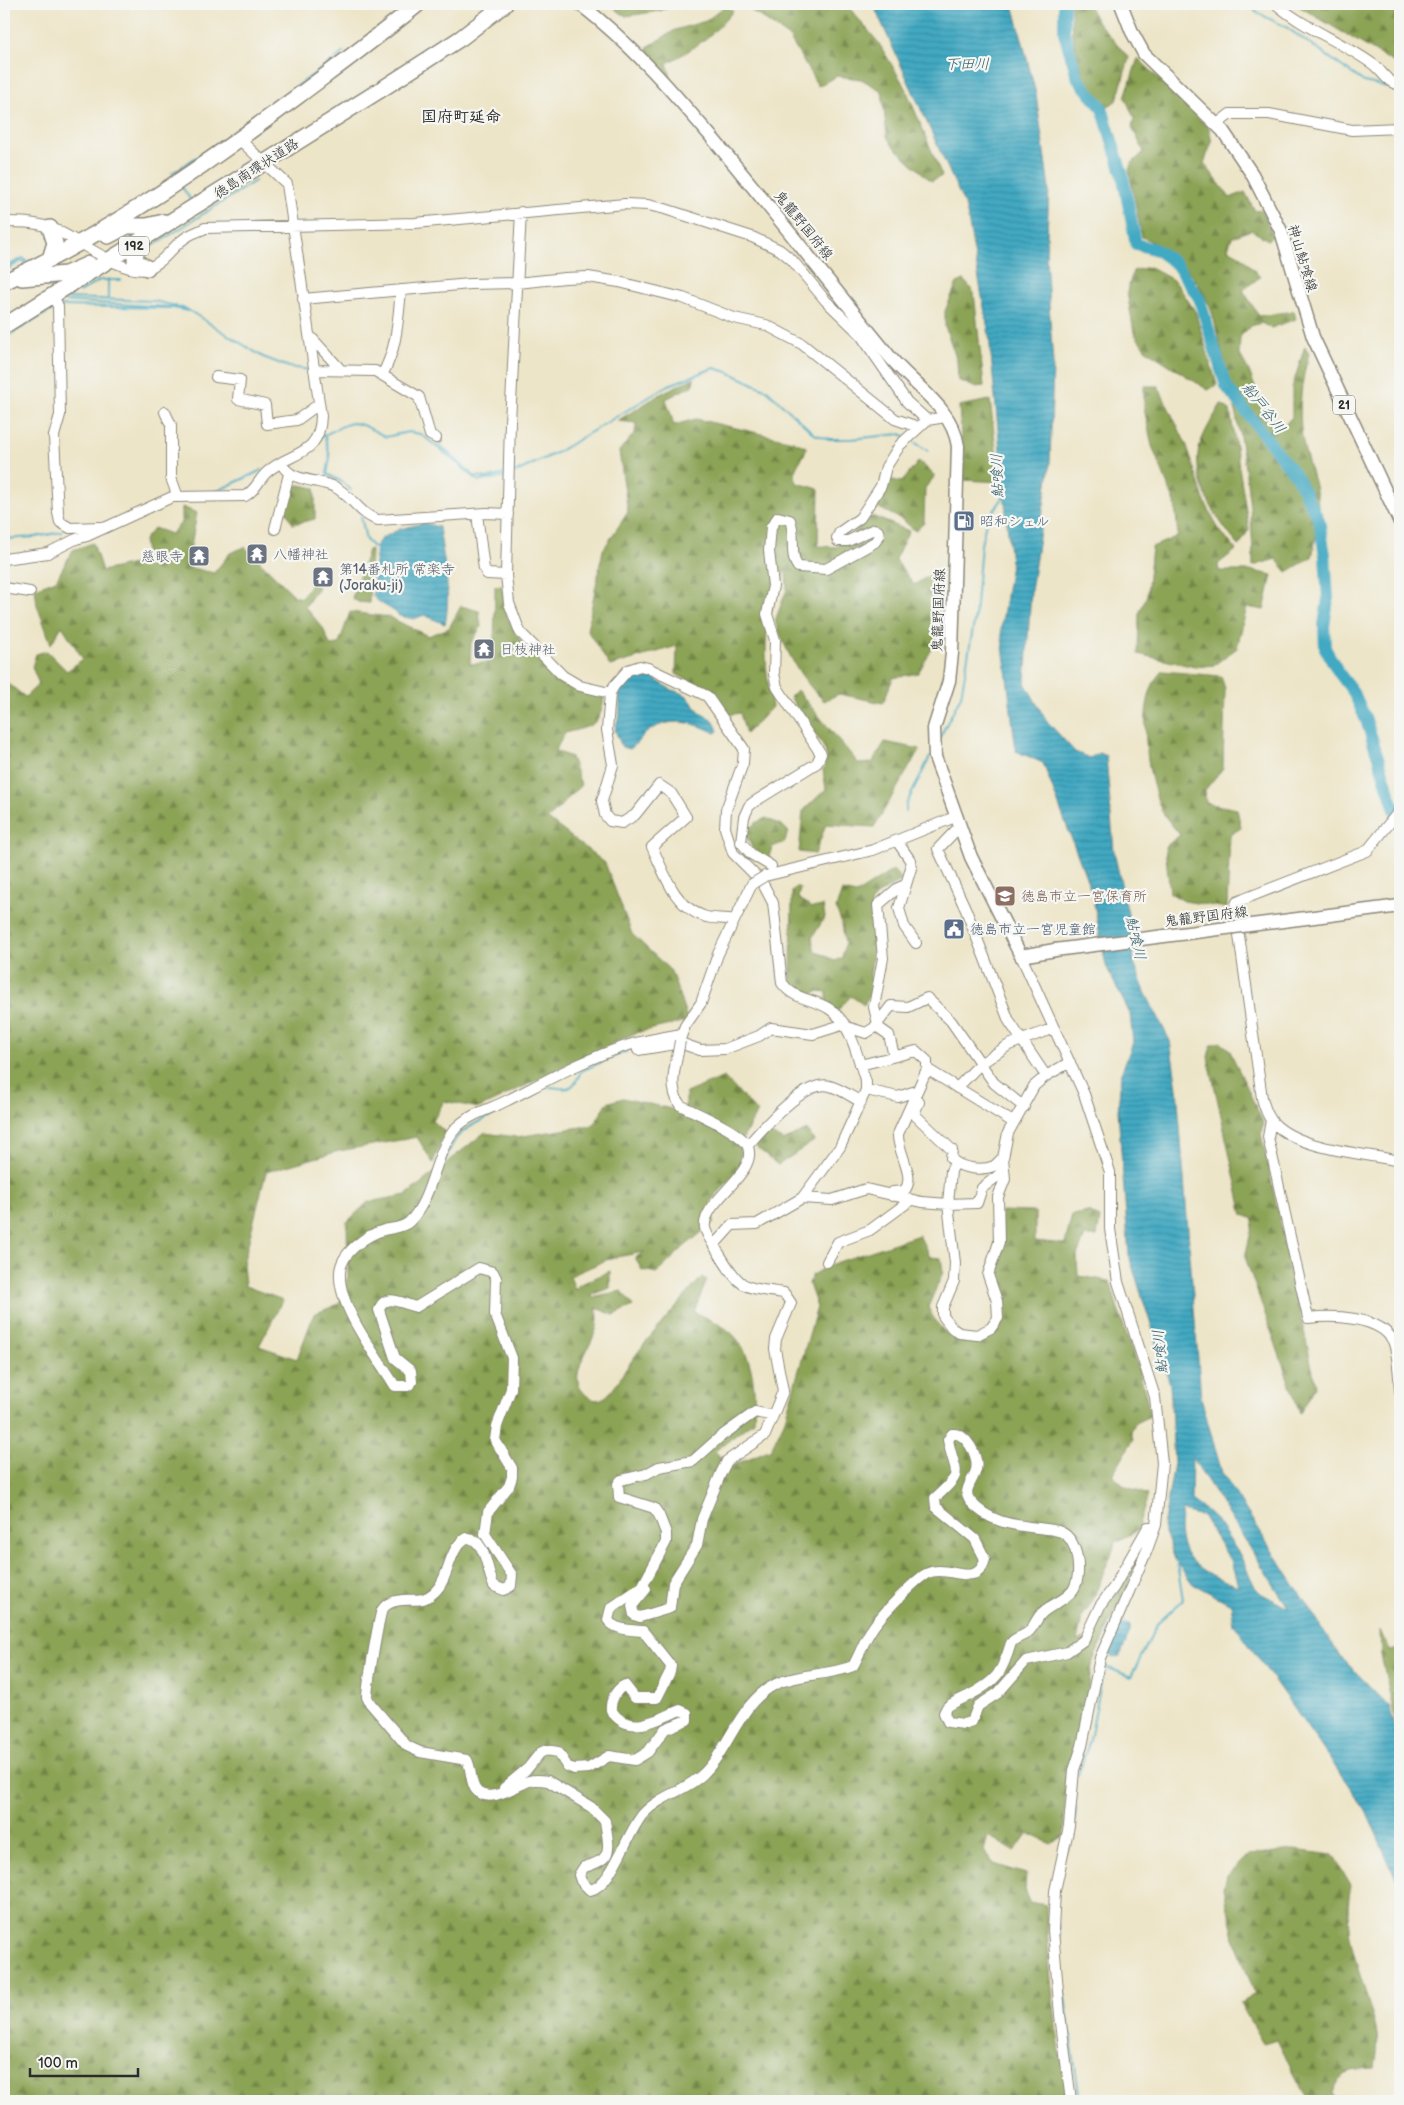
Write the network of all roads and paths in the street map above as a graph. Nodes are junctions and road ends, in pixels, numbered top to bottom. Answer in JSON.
{"nodes":[{"id":1,"x":418,"y":4,"type":"edge"},
{"id":2,"x":505,"y":4,"type":"edge"},
{"id":3,"x":580,"y":4,"type":"edge"},
{"id":4,"x":1121,"y":4,"type":"edge"},
{"id":5,"x":1276,"y":4,"type":"edge"},
{"id":6,"x":1400,"y":85,"type":"edge"},
{"id":7,"x":1216,"y":125,"type":"junction"},
{"id":8,"x":1400,"y":128,"type":"edge"},
{"id":9,"x":240,"y":140,"type":"junction"},
{"id":10,"x":262,"y":162,"type":"junction"},
{"id":11,"x":521,"y":212,"type":"junction"},
{"id":12,"x":178,"y":218,"type":"junction"},
{"id":13,"x":4,"y":222,"type":"edge"},
{"id":14,"x":292,"y":227,"type":"junction"},
{"id":15,"x":50,"y":228,"type":"junction"},
{"id":16,"x":81,"y":243,"type":"junction"},
{"id":17,"x":137,"y":244,"type":"junction"},
{"id":18,"x":50,"y":260,"type":"junction"},
{"id":19,"x":111,"y":260,"type":"junction"},
{"id":20,"x":147,"y":268,"type":"junction"},
{"id":21,"x":6,"y":281,"type":"edge"},
{"id":22,"x":517,"y":283,"type":"junction"},
{"id":23,"x":401,"y":290,"type":"junction"},
{"id":24,"x":53,"y":296,"type":"junction"},
{"id":25,"x":303,"y":299,"type":"junction"},
{"id":26,"x":4,"y":326,"type":"edge"},
{"id":27,"x":309,"y":334,"type":"junction"},
{"id":28,"x":314,"y":370,"type":"junction"},
{"id":29,"x":341,"y":370,"type":"junction"},
{"id":30,"x":382,"y":375,"type":"junction"},
{"id":31,"x":216,"y":377,"type":"dead end"},
{"id":32,"x":319,"y":404,"type":"junction"},
{"id":33,"x":165,"y":412,"type":"dead end"},
{"id":34,"x":946,"y":416,"type":"junction"},
{"id":35,"x":927,"y":420,"type":"junction"},
{"id":36,"x":912,"y":434,"type":"junction"},
{"id":37,"x":436,"y":438,"type":"dead end"},
{"id":38,"x":282,"y":464,"type":"junction"},
{"id":39,"x":290,"y":474,"type":"junction"},
{"id":40,"x":178,"y":497,"type":"junction"},
{"id":41,"x":477,"y":514,"type":"junction"},
{"id":42,"x":508,"y":514,"type":"junction"},
{"id":43,"x":1400,"y":522,"type":"edge"},
{"id":44,"x":104,"y":527,"type":"junction"},
{"id":45,"x":275,"y":529,"type":"dead end"},
{"id":46,"x":4,"y":559,"type":"edge"},
{"id":47,"x":506,"y":575,"type":"junction"},
{"id":48,"x":4,"y":588,"type":"edge"},
{"id":49,"x":30,"y":592,"type":"dead end"},
{"id":50,"x":610,"y":693,"type":"junction"},
{"id":51,"x":1400,"y":810,"type":"edge"},
{"id":52,"x":957,"y":822,"type":"junction"},
{"id":53,"x":897,"y":842,"type":"junction"},
{"id":54,"x":730,"y":845,"type":"junction"},
{"id":55,"x":771,"y":866,"type":"junction"},
{"id":56,"x":795,"y":870,"type":"junction"},
{"id":57,"x":905,"y":885,"type":"junction"},
{"id":58,"x":1400,"y":906,"type":"edge"},
{"id":59,"x":734,"y":920,"type":"junction"},
{"id":60,"x":916,"y":943,"type":"dead end"},
{"id":61,"x":1021,"y":956,"type":"junction"},
{"id":62,"x":877,"y":1023,"type":"junction"},
{"id":63,"x":846,"y":1026,"type":"junction"},
{"id":64,"x":1054,"y":1028,"type":"junction"},
{"id":65,"x":680,"y":1037,"type":"junction"},
{"id":66,"x":1022,"y":1041,"type":"junction"},
{"id":67,"x":636,"y":1043,"type":"junction"},
{"id":68,"x":894,"y":1056,"type":"junction"},
{"id":69,"x":1070,"y":1062,"type":"junction"},
{"id":70,"x":980,"y":1064,"type":"junction"},
{"id":71,"x":860,"y":1065,"type":"junction"},
{"id":72,"x":929,"y":1071,"type":"junction"},
{"id":73,"x":1046,"y":1076,"type":"junction"},
{"id":74,"x":957,"y":1088,"type":"junction"},
{"id":75,"x":866,"y":1090,"type":"junction"},
{"id":76,"x":916,"y":1091,"type":"junction"},
{"id":77,"x":861,"y":1102,"type":"junction"},
{"id":78,"x":1024,"y":1107,"type":"junction"},
{"id":79,"x":1271,"y":1120,"type":"junction"},
{"id":80,"x":1013,"y":1122,"type":"junction"},
{"id":81,"x":748,"y":1145,"type":"junction"},
{"id":82,"x":1003,"y":1158,"type":"junction"},
{"id":83,"x":1400,"y":1161,"type":"edge"},
{"id":84,"x":955,"y":1163,"type":"junction"},
{"id":85,"x":1004,"y":1171,"type":"junction"},
{"id":86,"x":892,"y":1196,"type":"junction"},
{"id":87,"x":802,"y":1198,"type":"junction"},
{"id":88,"x":911,"y":1200,"type":"junction"},
{"id":89,"x":948,"y":1204,"type":"junction"},
{"id":90,"x":714,"y":1245,"type":"junction"},
{"id":91,"x":827,"y":1262,"type":"dead end"},
{"id":92,"x":1400,"y":1391,"type":"edge"},
{"id":93,"x":773,"y":1416,"type":"junction"},
{"id":94,"x":1156,"y":1525,"type":"junction"},
{"id":95,"x":647,"y":1579,"type":"junction"},
{"id":96,"x":500,"y":1793,"type":"junction"},
{"id":97,"x":1071,"y":2101,"type":"edge"}],
"edges":[{"from":1,"to":9,"type":"highway","number":"192"},
{"from":2,"to":10,"type":"highway","name":"徳島南環状道路","number":"192"},
{"from":3,"to":34,"type":"main road","name":"鬼籠野国府線"},
{"from":4,"to":7,"type":"main road","name":"神山鮎喰線","number":"21"},
{"from":5,"to":6,"type":"street"},
{"from":7,"to":8,"type":"street"},
{"from":7,"to":43,"type":"main road","name":"神山鮎喰線","number":"21"},
{"from":9,"to":10,"type":"street"},
{"from":9,"to":16,"type":"highway","number":"192"},
{"from":10,"to":12,"type":"highway","name":"徳島南環状道路","number":"192"},
{"from":10,"to":14,"type":"street"},
{"from":11,"to":14,"type":"street"},
{"from":11,"to":22,"type":"street"},
{"from":11,"to":35,"type":"street"},
{"from":12,"to":16,"type":"highway"},
{"from":12,"to":17,"type":"highway","name":"徳島南環状道路","number":"192"},
{"from":13,"to":15,"type":"street"},
{"from":14,"to":20,"type":"street"},
{"from":14,"to":25,"type":"street"},
{"from":15,"to":16,"type":"street"},
{"from":15,"to":18,"type":"highway"},
{"from":16,"to":18,"type":"highway","number":"192"},
{"from":16,"to":19,"type":"street"},
{"from":17,"to":19,"type":"highway","name":"徳島南環状道路","number":"192"},
{"from":17,"to":20,"type":"highway"},
{"from":18,"to":21,"type":"highway","number":"192"},
{"from":19,"to":20,"type":"street"},
{"from":19,"to":21,"type":"highway"},
{"from":19,"to":24,"type":"highway","name":"徳島南環状道路","number":"192"},
{"from":22,"to":23,"type":"street"},
{"from":22,"to":36,"type":"street"},
{"from":22,"to":42,"type":"street"},
{"from":23,"to":25,"type":"street"},
{"from":23,"to":30,"type":"street"},
{"from":24,"to":26,"type":"highway","name":"徳島南環状道路","number":"192"},
{"from":24,"to":44,"type":"street"},
{"from":25,"to":27,"type":"street"},
{"from":27,"to":28,"type":"street"},
{"from":27,"to":29,"type":"street"},
{"from":28,"to":29,"type":"street"},
{"from":28,"to":32,"type":"street"},
{"from":29,"to":30,"type":"street"},
{"from":30,"to":37,"type":"street"},
{"from":31,"to":32,"type":"street"},
{"from":32,"to":38,"type":"street"},
{"from":33,"to":40,"type":"street"},
{"from":34,"to":35,"type":"street"},
{"from":34,"to":52,"type":"main road","name":"鬼籠野国府線"},
{"from":35,"to":36,"type":"street"},
{"from":36,"to":55,"type":"street"},
{"from":38,"to":39,"type":"street"},
{"from":38,"to":40,"type":"street"},
{"from":39,"to":41,"type":"street"},
{"from":39,"to":45,"type":"street"},
{"from":40,"to":44,"type":"street"},
{"from":41,"to":42,"type":"street"},
{"from":41,"to":47,"type":"street"},
{"from":42,"to":47,"type":"street"},
{"from":44,"to":46,"type":"street"},
{"from":47,"to":50,"type":"street"},
{"from":48,"to":49,"type":"street"},
{"from":50,"to":54,"type":"street"},
{"from":50,"to":59,"type":"street"},
{"from":51,"to":79,"type":"street"},
{"from":52,"to":53,"type":"street"},
{"from":52,"to":61,"type":"main road","name":"鬼籠野国府線"},
{"from":52,"to":66,"type":"street"},
{"from":53,"to":56,"type":"street"},
{"from":53,"to":57,"type":"street"},
{"from":54,"to":55,"type":"street"},
{"from":54,"to":63,"type":"street"},
{"from":55,"to":56,"type":"street"},
{"from":56,"to":59,"type":"street","bridge":true},
{"from":57,"to":60,"type":"street"},
{"from":57,"to":62,"type":"street"},
{"from":58,"to":61,"type":"main road","name":"鬼籠野国府線","bridge":true},
{"from":59,"to":65,"type":"street"},
{"from":61,"to":64,"type":"street"},
{"from":62,"to":63,"type":"street"},
{"from":62,"to":68,"type":"street"},
{"from":62,"to":70,"type":"street"},
{"from":63,"to":67,"type":"street"},
{"from":63,"to":71,"type":"street"},
{"from":64,"to":66,"type":"street"},
{"from":64,"to":69,"type":"street"},
{"from":65,"to":67,"type":"street"},
{"from":65,"to":81,"type":"street","bridge":true},
{"from":66,"to":70,"type":"street"},
{"from":66,"to":73,"type":"street"},
{"from":67,"to":96,"type":"street"},
{"from":68,"to":71,"type":"street"},
{"from":68,"to":72,"type":"street"},
{"from":69,"to":73,"type":"street"},
{"from":69,"to":94,"type":"street"},
{"from":70,"to":74,"type":"street"},
{"from":70,"to":78,"type":"street"},
{"from":71,"to":75,"type":"street"},
{"from":72,"to":74,"type":"street"},
{"from":72,"to":76,"type":"street"},
{"from":72,"to":84,"type":"street"},
{"from":73,"to":78,"type":"street"},
{"from":74,"to":80,"type":"street"},
{"from":75,"to":76,"type":"street"},
{"from":75,"to":77,"type":"street"},
{"from":76,"to":86,"type":"street"},
{"from":77,"to":81,"type":"street"},
{"from":77,"to":87,"type":"street"},
{"from":78,"to":80,"type":"street"},
{"from":79,"to":83,"type":"street"},
{"from":79,"to":92,"type":"street"},
{"from":80,"to":82,"type":"street"},
{"from":81,"to":90,"type":"street"},
{"from":82,"to":84,"type":"street"},
{"from":82,"to":85,"type":"street"},
{"from":84,"to":89,"type":"street"},
{"from":85,"to":89,"type":"street"},
{"from":85,"to":89,"type":"street"},
{"from":86,"to":87,"type":"street"},
{"from":86,"to":88,"type":"street"},
{"from":87,"to":90,"type":"street"},
{"from":88,"to":89,"type":"street"},
{"from":88,"to":91,"type":"street"},
{"from":90,"to":93,"type":"street"},
{"from":93,"to":95,"type":"street"},
{"from":93,"to":95,"type":"street"},
{"from":94,"to":96,"type":"street"},
{"from":94,"to":97,"type":"street"},
{"from":95,"to":96,"type":"street"}]}
